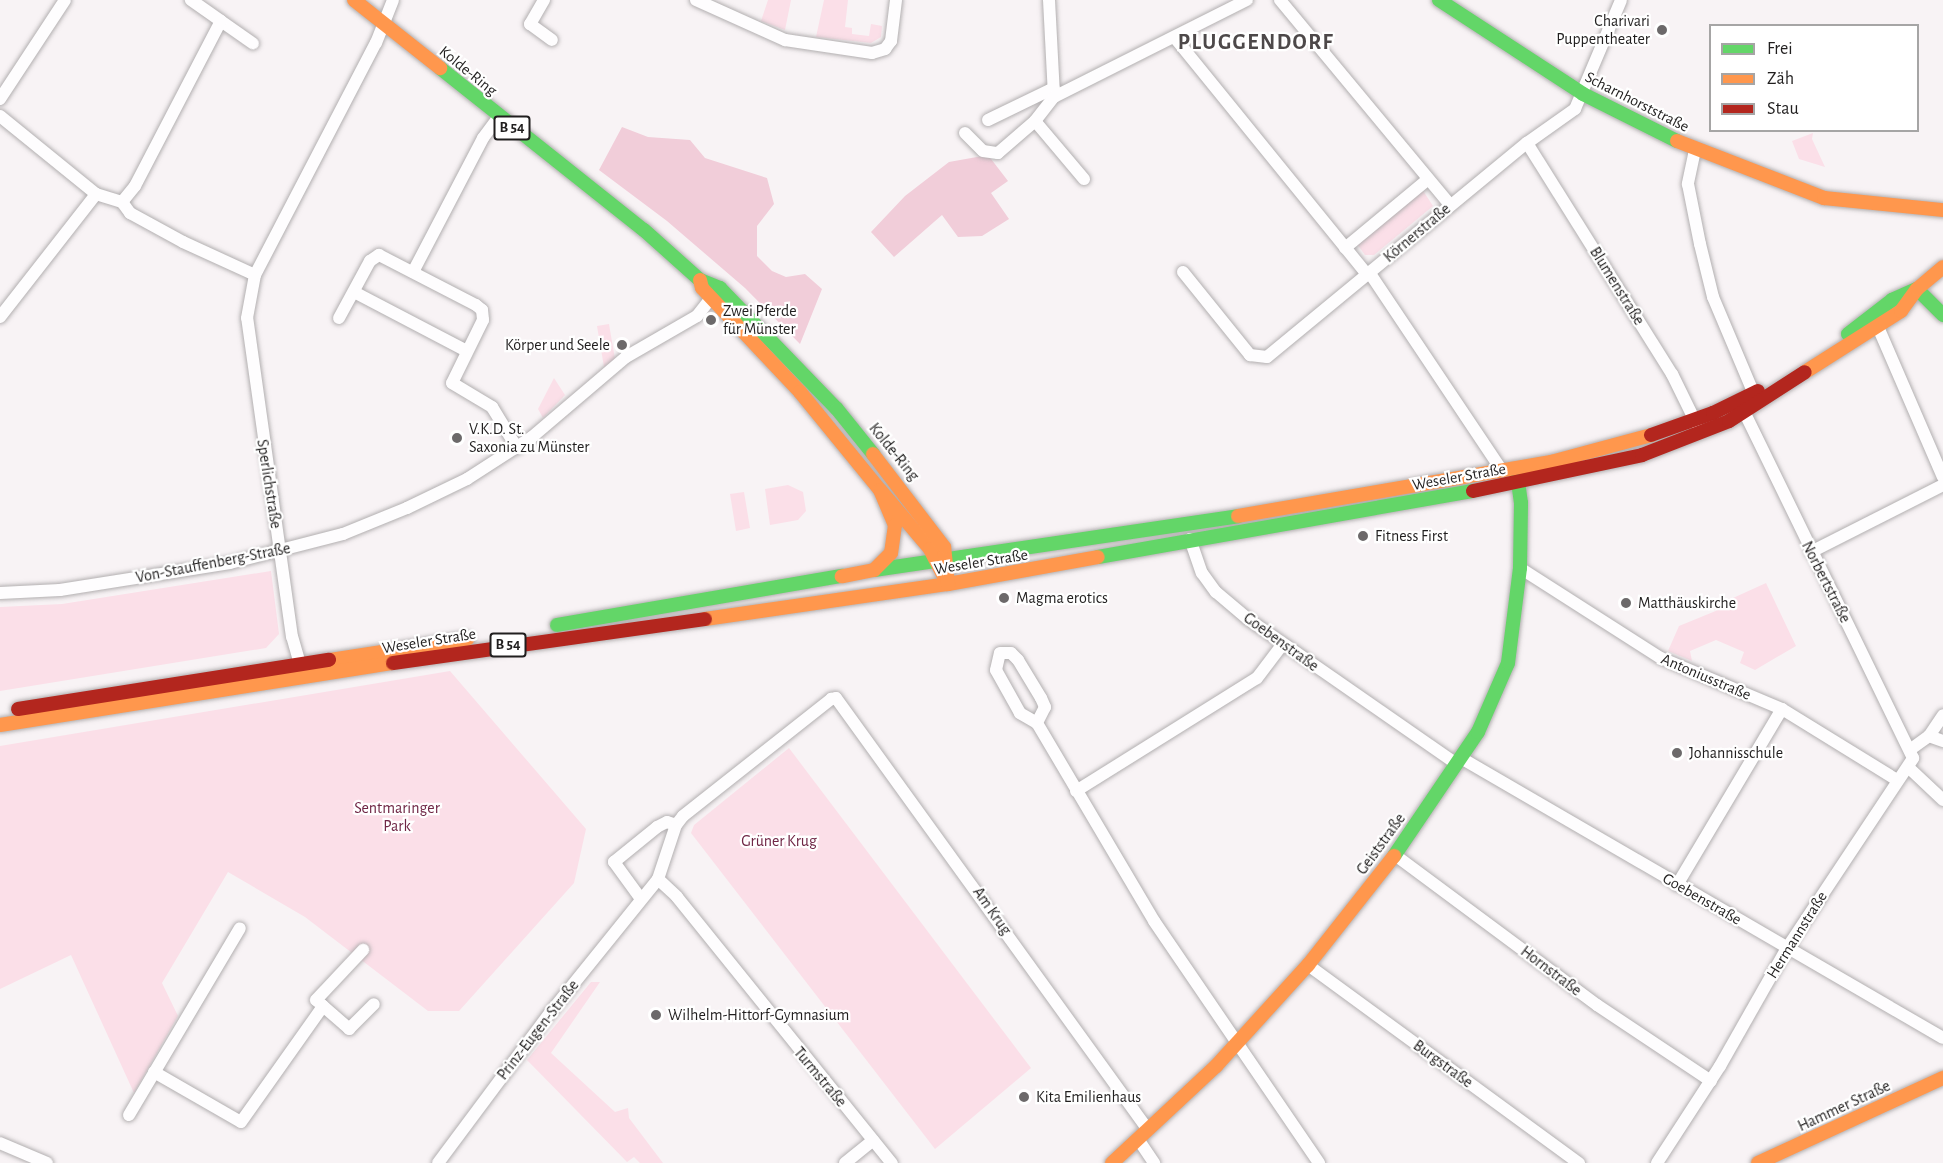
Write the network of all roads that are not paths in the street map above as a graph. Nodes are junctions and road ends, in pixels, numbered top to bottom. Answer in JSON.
{"nodes":[{"id":1,"x":65,"y":0,"type":"edge"},
{"id":2,"x":191,"y":0,"type":"edge"},
{"id":3,"x":354,"y":0,"type":"edge"},
{"id":4,"x":544,"y":0,"type":"edge"},
{"id":5,"x":696,"y":0,"type":"edge"},
{"id":6,"x":896,"y":0,"type":"edge"},
{"id":7,"x":1049,"y":0,"type":"edge"},
{"id":8,"x":1247,"y":0,"type":"edge"},
{"id":9,"x":1280,"y":0,"type":"edge"},
{"id":10,"x":1439,"y":0,"type":"edge"},
{"id":11,"x":1621,"y":0,"type":"edge"},
{"id":12,"x":390,"y":5,"type":"edge"},
{"id":13,"x":221,"y":21,"type":"junction"},
{"id":14,"x":382,"y":23,"type":"junction"},
{"id":15,"x":1175,"y":38,"type":"junction"},
{"id":16,"x":552,"y":40,"type":"dead end"},
{"id":17,"x":253,"y":43,"type":"dead end"},
{"id":18,"x":1054,"y":93,"type":"junction"},
{"id":19,"x":1583,"y":94,"type":"junction"},
{"id":20,"x":0,"y":99,"type":"edge"},
{"id":21,"x":0,"y":116,"type":"edge"},
{"id":22,"x":499,"y":117,"type":"junction"},
{"id":23,"x":988,"y":120,"type":"dead end"},
{"id":24,"x":1035,"y":121,"type":"junction"},
{"id":25,"x":964,"y":133,"type":"dead end"},
{"id":26,"x":1527,"y":143,"type":"junction"},
{"id":27,"x":1695,"y":150,"type":"junction"},
{"id":28,"x":1084,"y":179,"type":"dead end"},
{"id":29,"x":1428,"y":179,"type":"junction"},
{"id":30,"x":96,"y":194,"type":"junction"},
{"id":31,"x":122,"y":202,"type":"junction"},
{"id":32,"x":1450,"y":205,"type":"junction"},
{"id":33,"x":1943,"y":210,"type":"edge"},
{"id":34,"x":1345,"y":248,"type":"junction"},
{"id":35,"x":1943,"y":267,"type":"edge"},
{"id":36,"x":413,"y":272,"type":"junction"},
{"id":37,"x":1183,"y":272,"type":"dead end"},
{"id":38,"x":1368,"y":273,"type":"junction"},
{"id":39,"x":255,"y":275,"type":"junction"},
{"id":40,"x":700,"y":280,"type":"junction"},
{"id":41,"x":1917,"y":289,"type":"junction"},
{"id":42,"x":354,"y":292,"type":"junction"},
{"id":43,"x":711,"y":298,"type":"junction"},
{"id":44,"x":1943,"y":315,"type":"edge"},
{"id":45,"x":0,"y":317,"type":"edge"},
{"id":46,"x":339,"y":318,"type":"dead end"},
{"id":47,"x":1878,"y":327,"type":"junction"},
{"id":48,"x":467,"y":351,"type":"junction"},
{"id":49,"x":1754,"y":394,"type":"junction"},
{"id":50,"x":1744,"y":412,"type":"junction"},
{"id":51,"x":1695,"y":420,"type":"junction"},
{"id":52,"x":1701,"y":434,"type":"junction"},
{"id":53,"x":517,"y":448,"type":"junction"},
{"id":54,"x":1509,"y":470,"type":"junction"},
{"id":55,"x":1943,"y":477,"type":"edge"},
{"id":56,"x":1518,"y":484,"type":"junction"},
{"id":57,"x":1943,"y":485,"type":"edge"},
{"id":58,"x":880,"y":490,"type":"junction"},
{"id":59,"x":1190,"y":539,"type":"junction"},
{"id":60,"x":280,"y":552,"type":"junction"},
{"id":61,"x":1810,"y":552,"type":"junction"},
{"id":62,"x":941,"y":561,"type":"junction"},
{"id":63,"x":1520,"y":568,"type":"junction"},
{"id":64,"x":874,"y":570,"type":"junction"},
{"id":65,"x":948,"y":584,"type":"junction"},
{"id":66,"x":0,"y":593,"type":"edge"},
{"id":67,"x":1282,"y":645,"type":"junction"},
{"id":68,"x":302,"y":670,"type":"junction"},
{"id":69,"x":1782,"y":709,"type":"junction"},
{"id":70,"x":0,"y":712,"type":"edge"},
{"id":71,"x":1943,"y":715,"type":"edge"},
{"id":72,"x":1037,"y":723,"type":"junction"},
{"id":73,"x":0,"y":725,"type":"edge"},
{"id":74,"x":1929,"y":736,"type":"junction"},
{"id":75,"x":1943,"y":741,"type":"edge"},
{"id":76,"x":1911,"y":749,"type":"junction"},
{"id":77,"x":1459,"y":761,"type":"junction"},
{"id":78,"x":1908,"y":767,"type":"junction"},
{"id":79,"x":1897,"y":780,"type":"junction"},
{"id":80,"x":1076,"y":791,"type":"junction"},
{"id":81,"x":1943,"y":800,"type":"edge"},
{"id":82,"x":676,"y":825,"type":"junction"},
{"id":83,"x":1395,"y":855,"type":"junction"},
{"id":84,"x":658,"y":879,"type":"junction"},
{"id":85,"x":1677,"y":885,"type":"junction"},
{"id":86,"x":641,"y":900,"type":"junction"},
{"id":87,"x":240,"y":928,"type":"dead end"},
{"id":88,"x":1787,"y":948,"type":"junction"},
{"id":89,"x":363,"y":950,"type":"dead end"},
{"id":90,"x":1308,"y":965,"type":"junction"},
{"id":91,"x":374,"y":1004,"type":"dead end"},
{"id":92,"x":323,"y":1006,"type":"junction"},
{"id":93,"x":1943,"y":1038,"type":"edge"},
{"id":94,"x":1239,"y":1042,"type":"junction"},
{"id":95,"x":154,"y":1072,"type":"junction"},
{"id":96,"x":1942,"y":1080,"type":"edge"},
{"id":97,"x":1710,"y":1081,"type":"junction"},
{"id":98,"x":129,"y":1116,"type":"dead end"},
{"id":99,"x":1143,"y":1135,"type":"junction"},
{"id":100,"x":873,"y":1140,"type":"junction"},
{"id":101,"x":0,"y":1143,"type":"edge"},
{"id":102,"x":47,"y":1163,"type":"edge"},
{"id":103,"x":438,"y":1163,"type":"edge"},
{"id":104,"x":845,"y":1163,"type":"edge"},
{"id":105,"x":892,"y":1163,"type":"edge"},
{"id":106,"x":1112,"y":1163,"type":"edge"},
{"id":107,"x":1154,"y":1163,"type":"edge"},
{"id":108,"x":1319,"y":1163,"type":"edge"},
{"id":109,"x":1579,"y":1163,"type":"edge"},
{"id":110,"x":1657,"y":1163,"type":"edge"},
{"id":111,"x":1758,"y":1163,"type":"edge"}],
"edges":[{"from":1,"to":20,"type":"street"},
{"from":2,"to":13,"type":"street"},
{"from":3,"to":14,"type":"main road","name":"Kolde-Ring","number":"B 54"},
{"from":4,"to":16,"type":"street"},
{"from":5,"to":6,"type":"street"},
{"from":7,"to":18,"type":"street"},
{"from":8,"to":15,"type":"street"},
{"from":9,"to":29,"type":"street"},
{"from":10,"to":19,"type":"main road","name":"Scharnhorststraße"},
{"from":11,"to":19,"type":"street","name":"Körnerstraße"},
{"from":12,"to":14,"type":"street"},
{"from":13,"to":17,"type":"street"},
{"from":13,"to":31,"type":"street"},
{"from":14,"to":22,"type":"main road","name":"Kolde-Ring","number":"B 54"},
{"from":14,"to":39,"type":"street"},
{"from":15,"to":18,"type":"street"},
{"from":15,"to":34,"type":"street"},
{"from":18,"to":23,"type":"street"},
{"from":18,"to":24,"type":"street"},
{"from":19,"to":26,"type":"street","name":"Körnerstraße"},
{"from":19,"to":27,"type":"main road","name":"Scharnhorststraße"},
{"from":21,"to":30,"type":"street"},
{"from":22,"to":36,"type":"street"},
{"from":22,"to":40,"type":"main road","name":"Kolde-Ring","number":"B 54"},
{"from":24,"to":25,"type":"street"},
{"from":24,"to":28,"type":"street"},
{"from":26,"to":32,"type":"street","name":"Körnerstraße"},
{"from":26,"to":51,"type":"street","name":"Blumenstraße"},
{"from":27,"to":33,"type":"main road","name":"Scharnhorststraße"},
{"from":27,"to":49,"type":"street"},
{"from":29,"to":32,"type":"street"},
{"from":29,"to":34,"type":"street","name":"Körnerstraße"},
{"from":30,"to":31,"type":"street"},
{"from":30,"to":45,"type":"street"},
{"from":31,"to":39,"type":"street"},
{"from":32,"to":38,"type":"street","name":"Körnerstraße"},
{"from":34,"to":38,"type":"street"},
{"from":35,"to":41,"type":"main road","name":"Weseler Straße"},
{"from":36,"to":42,"type":"street"},
{"from":36,"to":48,"type":"street"},
{"from":37,"to":38,"type":"street","name":"Körnerstraße"},
{"from":38,"to":54,"type":"street"},
{"from":39,"to":60,"type":"street","name":"Sperlichstraße"},
{"from":40,"to":43,"type":"main road","name":"Kolde-Ring","number":"B 54"},
{"from":40,"to":62,"type":"main road","name":"Kolde-Ring","number":"B 54"},
{"from":41,"to":44,"type":"main road"},
{"from":41,"to":47,"type":"main road","name":"Weseler Straße"},
{"from":41,"to":49,"type":"main road","name":"Weseler Straße"},
{"from":42,"to":46,"type":"street"},
{"from":42,"to":48,"type":"street"},
{"from":43,"to":53,"type":"street","name":"Von-Stauffenberg-Straße"},
{"from":43,"to":58,"type":"main road","name":"Kolde-Ring","number":"B 54"},
{"from":47,"to":50,"type":"main road","name":"Weseler Straße"},
{"from":47,"to":55,"type":"street"},
{"from":48,"to":53,"type":"street"},
{"from":49,"to":51,"type":"main road","name":"Weseler Straße"},
{"from":50,"to":52,"type":"main road","name":"Weseler Straße"},
{"from":50,"to":61,"type":"street","name":"Norbertstraße"},
{"from":51,"to":52,"type":"street","name":"Blumenstraße"},
{"from":51,"to":54,"type":"main road","name":"Weseler Straße"},
{"from":52,"to":56,"type":"main road","name":"Weseler Straße"},
{"from":53,"to":60,"type":"street","name":"Von-Stauffenberg-Straße"},
{"from":54,"to":56,"type":"main road","name":"Geiststraße"},
{"from":54,"to":62,"type":"main road","name":"Weseler Straße"},
{"from":56,"to":59,"type":"main road","name":"Weseler Straße"},
{"from":56,"to":63,"type":"main road","name":"Geiststraße"},
{"from":57,"to":61,"type":"street"},
{"from":58,"to":62,"type":"main road","name":"Kolde-Ring","number":"B 54"},
{"from":58,"to":64,"type":"main road","name":"Kolde-Ring","number":"B 54"},
{"from":59,"to":65,"type":"main road","name":"Weseler Straße"},
{"from":59,"to":67,"type":"street","name":"Goebenstraße"},
{"from":60,"to":66,"type":"street","name":"Von-Stauffenberg-Straße"},
{"from":60,"to":68,"type":"street","name":"Sperlichstraße"},
{"from":61,"to":76,"type":"street","name":"Norbertstraße"},
{"from":62,"to":64,"type":"main road","name":"Weseler Straße","number":"B 54"},
{"from":62,"to":65,"type":"main road","name":"Kolde-Ring","number":"B 54"},
{"from":63,"to":69,"type":"street","name":"Antoniusstraße"},
{"from":63,"to":77,"type":"main road","name":"Geiststraße"},
{"from":64,"to":68,"type":"main road","name":"Weseler Straße","number":"B 54"},
{"from":65,"to":68,"type":"main road","name":"Weseler Straße","number":"B 54"},
{"from":67,"to":77,"type":"street","name":"Goebenstraße"},
{"from":67,"to":80,"type":"street"},
{"from":68,"to":70,"type":"main road","name":"Weseler Straße","number":"B 54"},
{"from":68,"to":73,"type":"main road","name":"Weseler Straße","number":"B 54"},
{"from":69,"to":79,"type":"street","name":"Antoniusstraße"},
{"from":69,"to":85,"type":"street"},
{"from":71,"to":74,"type":"street"},
{"from":72,"to":72,"type":"street"},
{"from":72,"to":80,"type":"street"},
{"from":74,"to":75,"type":"street"},
{"from":74,"to":76,"type":"street"},
{"from":76,"to":78,"type":"street"},
{"from":77,"to":83,"type":"main road","name":"Geiststraße"},
{"from":77,"to":85,"type":"street","name":"Goebenstraße"},
{"from":78,"to":79,"type":"street","name":"Hermannstraße"},
{"from":78,"to":81,"type":"street"},
{"from":79,"to":88,"type":"street","name":"Hermannstraße"},
{"from":80,"to":94,"type":"street"},
{"from":82,"to":84,"type":"street","name":"Prinz-Eugen-Straße"},
{"from":82,"to":86,"type":"street"},
{"from":82,"to":99,"type":"street","name":"Am Krug"},
{"from":83,"to":90,"type":"main road","name":"Geiststraße"},
{"from":83,"to":97,"type":"street","name":"Hornstraße"},
{"from":84,"to":86,"type":"street","name":"Prinz-Eugen-Straße"},
{"from":84,"to":100,"type":"street","name":"Turmstraße"},
{"from":85,"to":88,"type":"street","name":"Goebenstraße"},
{"from":86,"to":103,"type":"street","name":"Prinz-Eugen-Straße"},
{"from":87,"to":95,"type":"street"},
{"from":88,"to":93,"type":"street","name":"Goebenstraße"},
{"from":88,"to":97,"type":"street","name":"Hermannstraße"},
{"from":89,"to":92,"type":"street"},
{"from":90,"to":94,"type":"main road","name":"Geiststraße"},
{"from":90,"to":109,"type":"street","name":"Burgstraße"},
{"from":91,"to":92,"type":"street"},
{"from":92,"to":95,"type":"street"},
{"from":94,"to":99,"type":"main road","name":"Geiststraße"},
{"from":94,"to":108,"type":"street"},
{"from":95,"to":98,"type":"street"},
{"from":96,"to":111,"type":"main road","name":"Hammer Straße"},
{"from":97,"to":110,"type":"street","name":"Hermannstraße"},
{"from":99,"to":106,"type":"main road","name":"Geiststraße"},
{"from":99,"to":107,"type":"street","name":"Am Krug"},
{"from":100,"to":104,"type":"street"},
{"from":100,"to":105,"type":"street","name":"Turmstraße"},
{"from":101,"to":102,"type":"street"}]}
